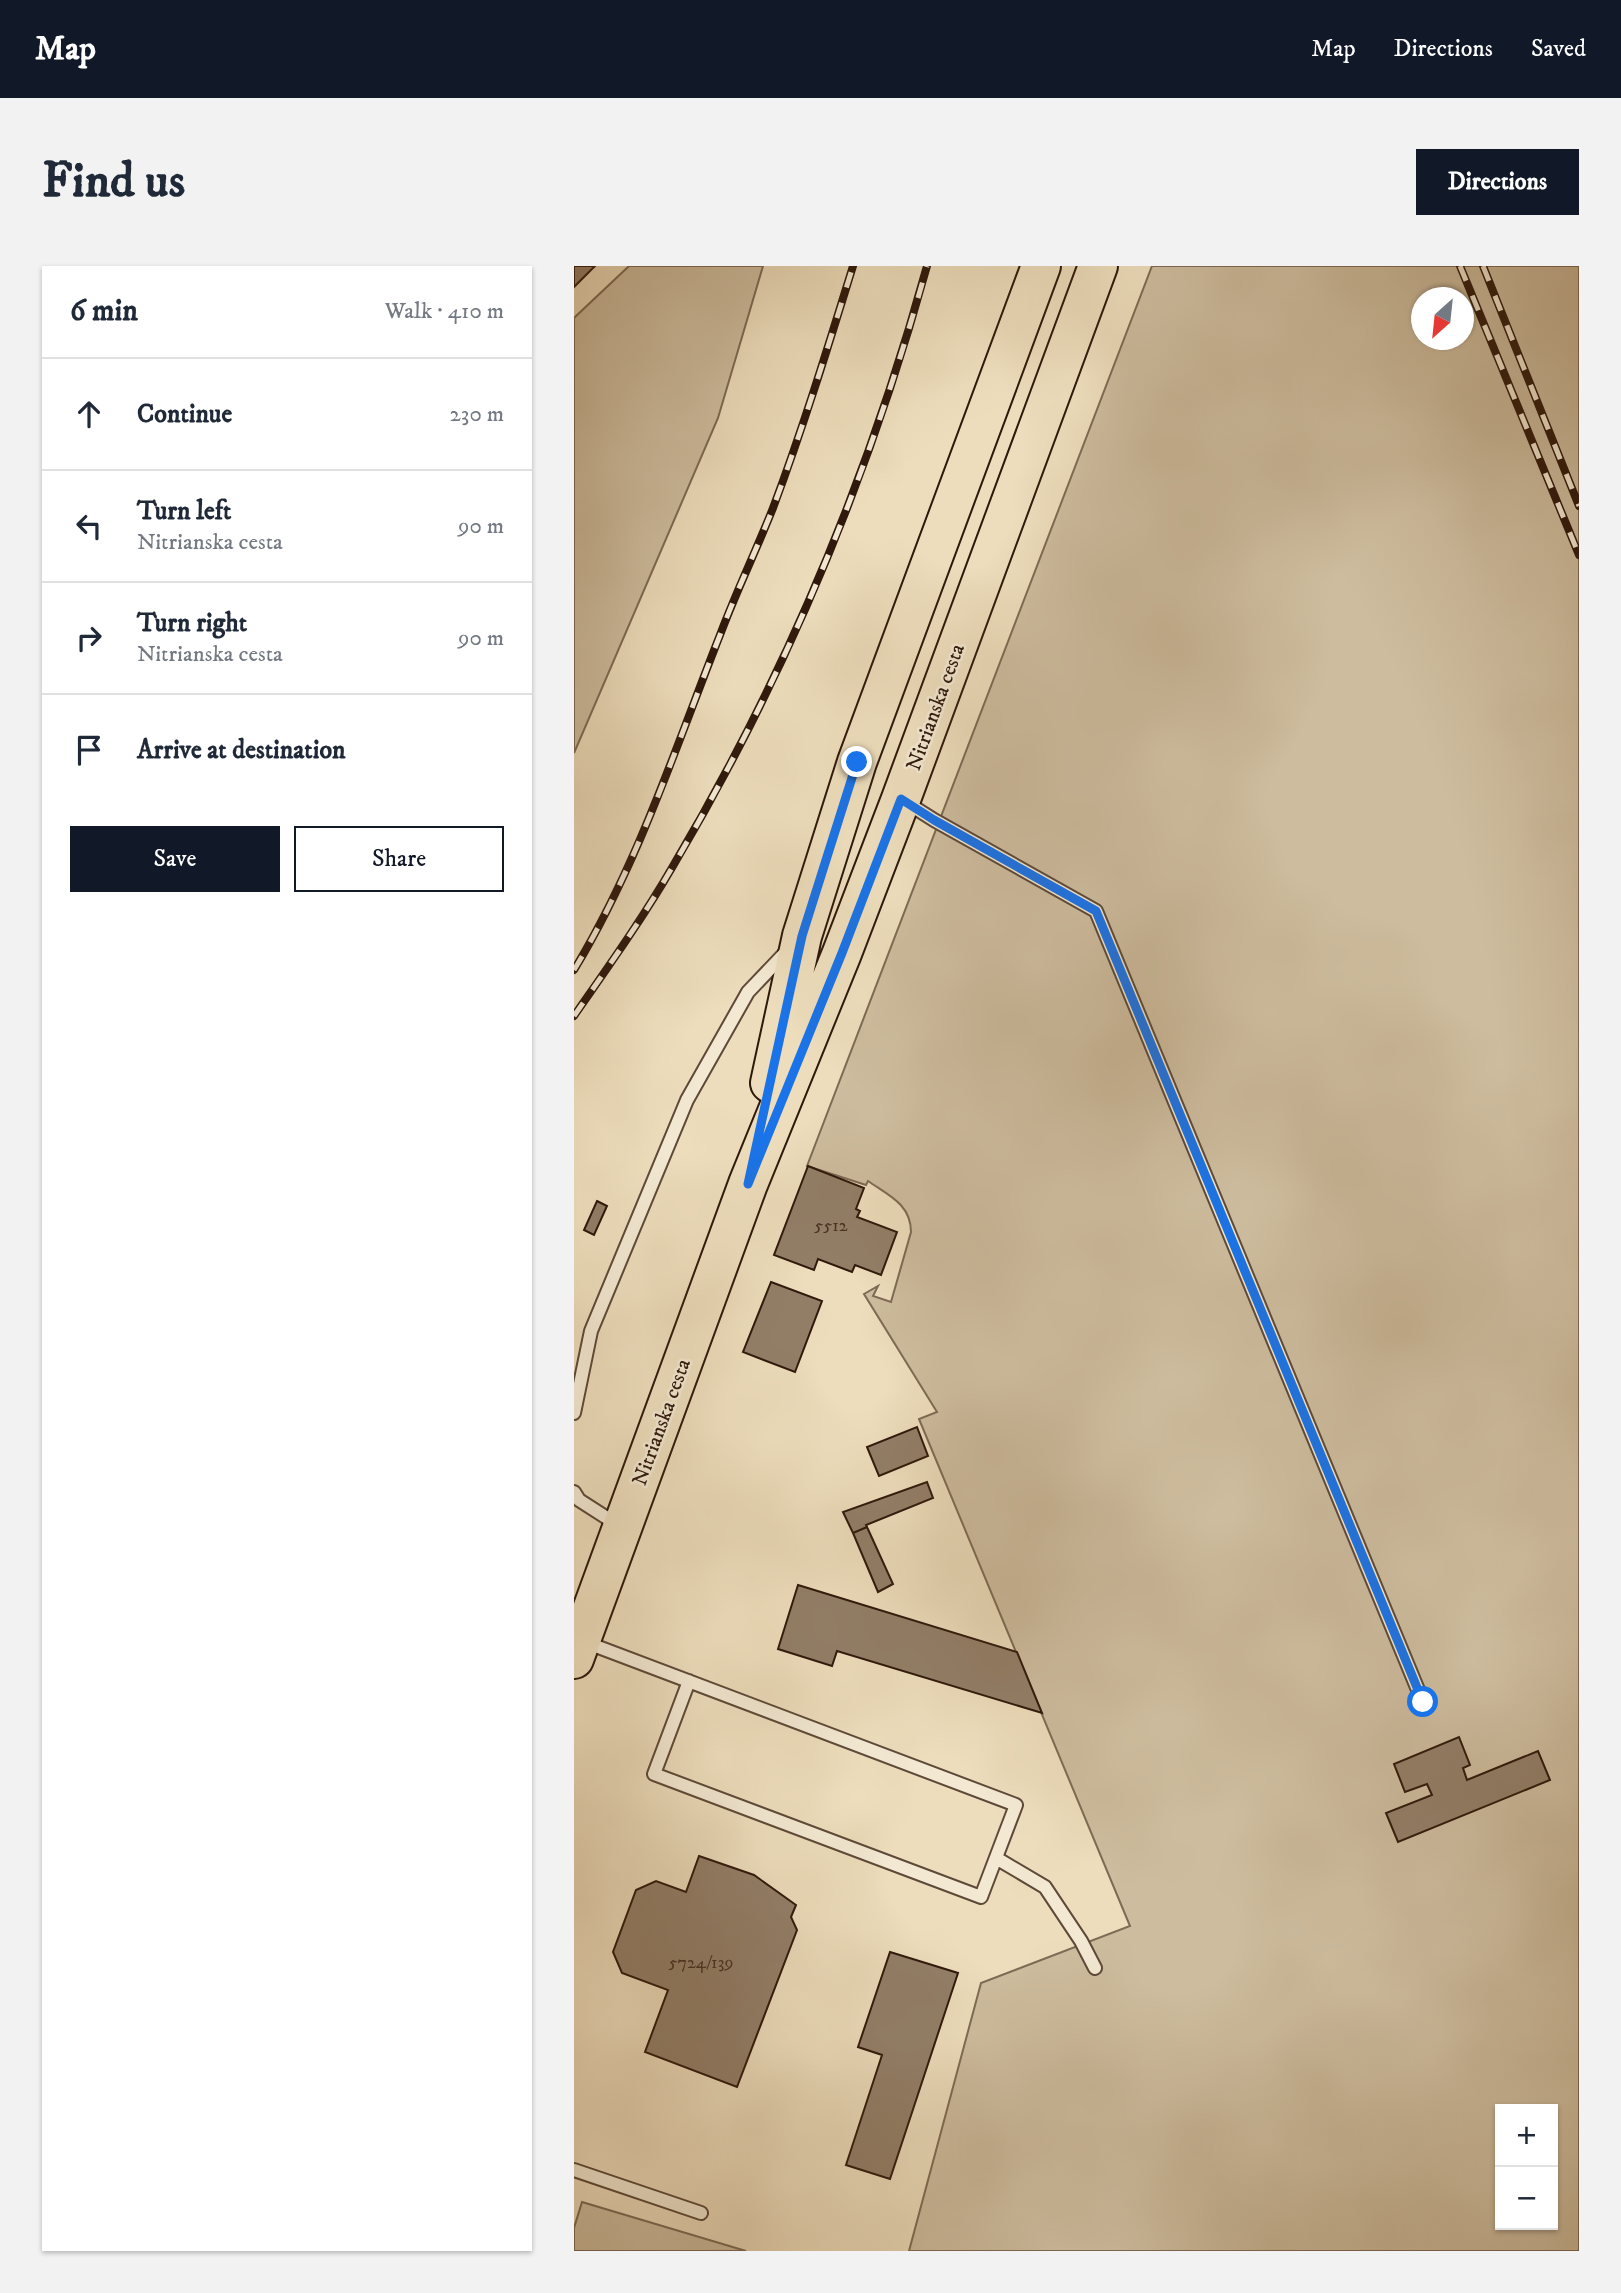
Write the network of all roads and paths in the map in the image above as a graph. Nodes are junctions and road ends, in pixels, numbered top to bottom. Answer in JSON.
{"nodes":[{"id":1,"x":1041,"y":266,"type":"edge"},
{"id":2,"x":1098,"y":266,"type":"edge"},
{"id":3,"x":901,"y":799,"type":"junction"},
{"id":4,"x":802,"y":936,"type":"junction"},
{"id":5,"x":748,"y":1184,"type":"junction"},
{"id":6,"x":574,"y":1413,"type":"edge"},
{"id":7,"x":574,"y":1492,"type":"edge"},
{"id":8,"x":622,"y":1528,"type":"junction"},
{"id":9,"x":578,"y":1650,"type":"edge"},
{"id":10,"x":689,"y":1681,"type":"junction"},
{"id":11,"x":1423,"y":1702,"type":"dead end"},
{"id":12,"x":996,"y":1858,"type":"junction"},
{"id":13,"x":1095,"y":1968,"type":"dead end"},
{"id":14,"x":574,"y":2170,"type":"edge"},
{"id":15,"x":701,"y":2213,"type":"dead end"}],
"edges":[{"from":1,"to":4,"type":"main road","name":"Nitrianska cesta"},
{"from":2,"to":3,"type":"main road","name":"Nitrianska cesta"},
{"from":3,"to":5,"type":"main road","name":"Nitrianska cesta"},
{"from":3,"to":11,"type":"lane"},
{"from":4,"to":5,"type":"main road","name":"Nitrianska cesta"},
{"from":4,"to":6,"type":"lane"},
{"from":5,"to":8,"type":"main road","name":"Nitrianska cesta"},
{"from":7,"to":8,"type":"lane"},
{"from":8,"to":9,"type":"main road","name":"Nitrianska cesta"},
{"from":9,"to":10,"type":"lane"},
{"from":10,"to":12,"type":"lane"},
{"from":10,"to":12,"type":"lane"},
{"from":12,"to":13,"type":"lane"},
{"from":14,"to":15,"type":"lane"}]}
